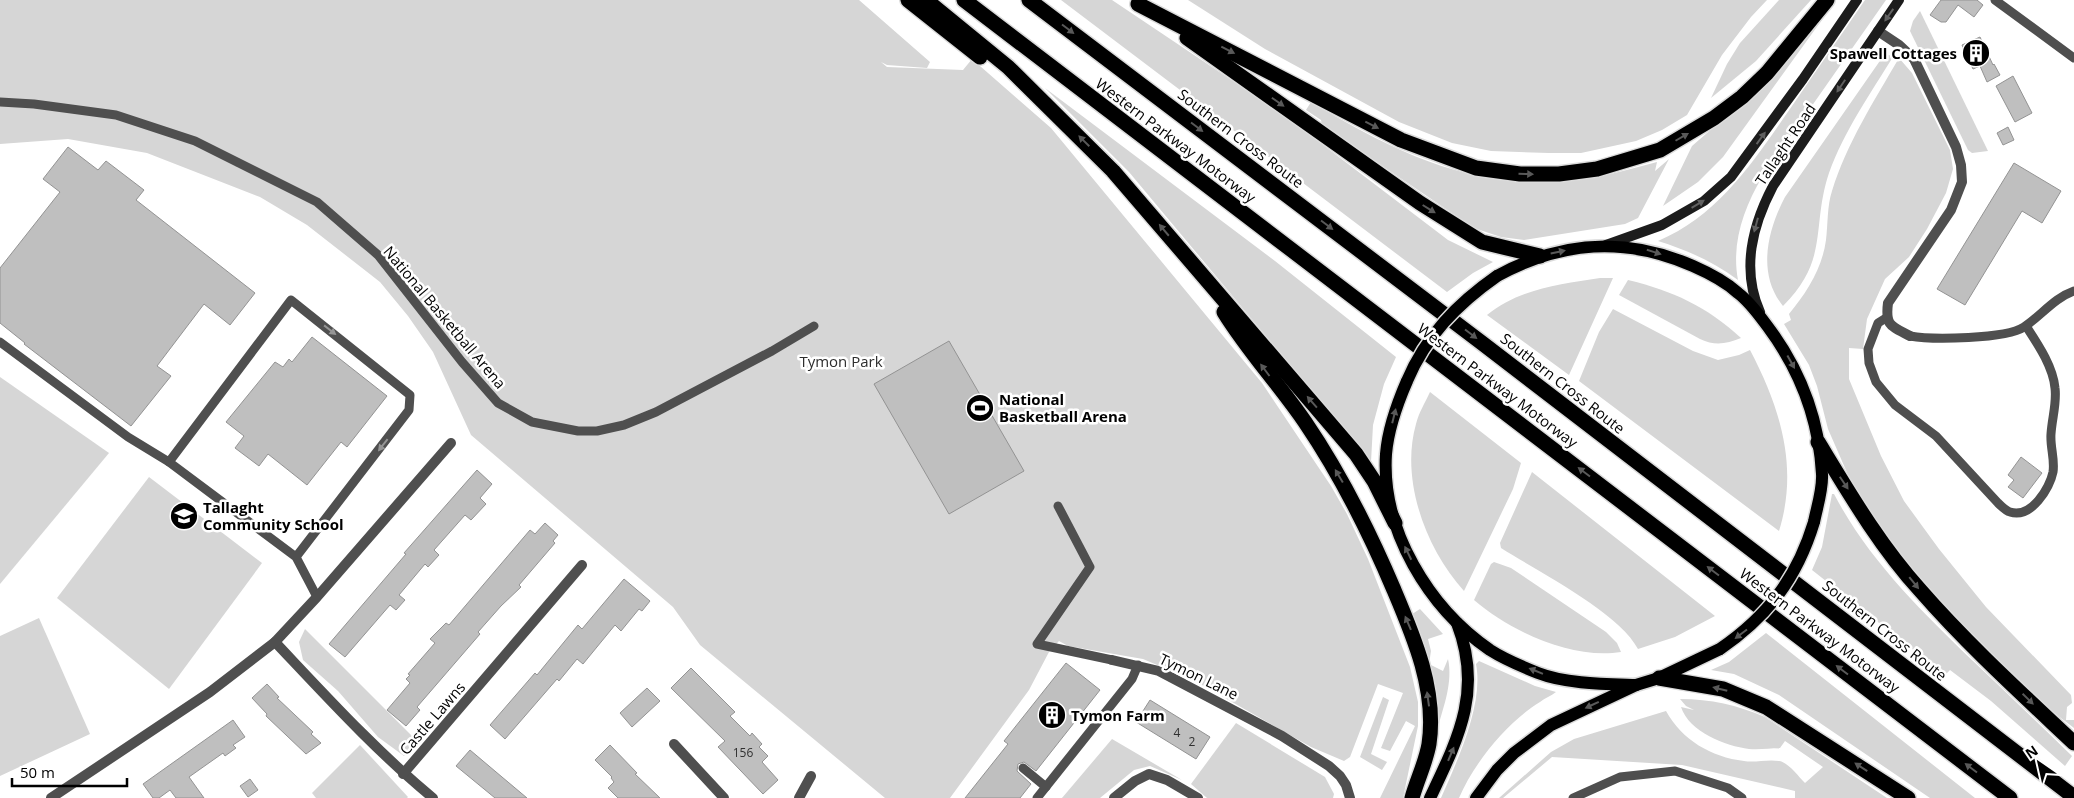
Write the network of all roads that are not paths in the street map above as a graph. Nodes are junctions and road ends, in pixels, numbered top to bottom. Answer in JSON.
{"nodes":[{"id":1,"x":908,"y":0,"type":"edge"},
{"id":2,"x":926,"y":0,"type":"edge"},
{"id":3,"x":964,"y":0,"type":"edge"},
{"id":4,"x":1029,"y":0,"type":"edge"},
{"id":5,"x":1827,"y":0,"type":"edge"},
{"id":6,"x":1858,"y":0,"type":"edge"},
{"id":7,"x":1899,"y":0,"type":"edge"},
{"id":8,"x":1995,"y":0,"type":"edge"},
{"id":9,"x":1135,"y":2,"type":"edge"},
{"id":10,"x":1878,"y":31,"type":"junction"},
{"id":11,"x":2074,"y":58,"type":"edge"},
{"id":12,"x":0,"y":102,"type":"edge"},
{"id":13,"x":1054,"y":111,"type":"junction"},
{"id":14,"x":1605,"y":245,"type":"junction"},
{"id":15,"x":1540,"y":256,"type":"junction"},
{"id":16,"x":1196,"y":267,"type":"junction"},
{"id":17,"x":2074,"y":285,"type":"edge"},
{"id":18,"x":2069,"y":292,"type":"edge"},
{"id":19,"x":1886,"y":318,"type":"junction"},
{"id":20,"x":1764,"y":321,"type":"junction"},
{"id":21,"x":814,"y":326,"type":"dead end"},
{"id":22,"x":2026,"y":326,"type":"junction"},
{"id":23,"x":1910,"y":336,"type":"joint"},
{"id":24,"x":0,"y":342,"type":"edge"},
{"id":25,"x":1818,"y":442,"type":"junction"},
{"id":26,"x":451,"y":443,"type":"dead end"},
{"id":27,"x":169,"y":462,"type":"junction"},
{"id":28,"x":1058,"y":506,"type":"dead end"},
{"id":29,"x":1395,"y":523,"type":"junction"},
{"id":30,"x":296,"y":557,"type":"junction"},
{"id":31,"x":582,"y":565,"type":"dead end"},
{"id":32,"x":317,"y":597,"type":"junction"},
{"id":33,"x":1456,"y":621,"type":"junction"},
{"id":34,"x":275,"y":642,"type":"junction"},
{"id":35,"x":1112,"y":660,"type":"joint"},
{"id":36,"x":1138,"y":665,"type":"junction"},
{"id":37,"x":1659,"y":678,"type":"junction"},
{"id":38,"x":1636,"y":685,"type":"junction"},
{"id":39,"x":2074,"y":743,"type":"edge"},
{"id":40,"x":674,"y":744,"type":"dead end"},
{"id":41,"x":1023,"y":768,"type":"dead end"},
{"id":42,"x":404,"y":774,"type":"junction"},
{"id":43,"x":811,"y":776,"type":"dead end"},
{"id":44,"x":1046,"y":787,"type":"junction"},
{"id":45,"x":2074,"y":797,"type":"edge"},
{"id":46,"x":51,"y":798,"type":"edge"},
{"id":47,"x":434,"y":798,"type":"edge"},
{"id":48,"x":724,"y":798,"type":"edge"},
{"id":49,"x":799,"y":798,"type":"edge"},
{"id":50,"x":1038,"y":798,"type":"edge"},
{"id":51,"x":1114,"y":798,"type":"edge"},
{"id":52,"x":1198,"y":798,"type":"edge"},
{"id":53,"x":1350,"y":798,"type":"edge"},
{"id":54,"x":1412,"y":798,"type":"edge"},
{"id":55,"x":1430,"y":798,"type":"edge"},
{"id":56,"x":1476,"y":798,"type":"edge"},
{"id":57,"x":1573,"y":798,"type":"edge"},
{"id":58,"x":1742,"y":798,"type":"edge"},
{"id":59,"x":1908,"y":798,"type":"edge"},
{"id":60,"x":2010,"y":798,"type":"edge"}],
"edges":[{"from":1,"to":13,"type":"highway"},
{"from":2,"to":13,"type":"highway"},
{"from":60,"to":3,"type":"highway","name":"Western Parkway Motorway","one_way":true},
{"from":4,"to":45,"type":"highway","name":"Southern Cross Route","one_way":true},
{"from":9,"to":5,"type":"highway","one_way":true},
{"from":14,"to":6,"type":"main road","name":"Tallaght Road","one_way":true},
{"from":7,"to":10,"type":"main road","name":"Tallaght Road","one_way":true},
{"from":8,"to":11,"type":"lane"},
{"from":9,"to":15,"type":"highway","one_way":true},
{"from":10,"to":19,"type":"street"},
{"from":10,"to":20,"type":"main road","name":"Tallaght Road","one_way":true},
{"from":12,"to":21,"type":"lane","name":"National Basketball Arena"},
{"from":16,"to":13,"type":"highway","one_way":true},
{"from":15,"to":14,"type":"main road","one_way":true},
{"from":14,"to":20,"type":"main road","one_way":true},
{"from":29,"to":15,"type":"main road","one_way":true,"bridge":true},
{"from":29,"to":16,"type":"highway","one_way":true},
{"from":54,"to":16,"type":"highway","one_way":true},
{"from":17,"to":18,"type":"lane"},
{"from":18,"to":22,"type":"lane"},
{"from":19,"to":22,"type":"lane"},
{"from":19,"to":23,"type":"street"},
{"from":20,"to":25,"type":"main road","one_way":true},
{"from":22,"to":23,"type":"lane"},
{"from":24,"to":27,"type":"lane"},
{"from":25,"to":37,"type":"main road","one_way":true,"bridge":true},
{"from":25,"to":39,"type":"highway","one_way":true},
{"from":26,"to":32,"type":"street"},
{"from":27,"to":30,"type":"lane"},
{"from":27,"to":30,"type":"lane","one_way":true},
{"from":28,"to":35,"type":"lane"},
{"from":33,"to":29,"type":"main road","one_way":true},
{"from":30,"to":32,"type":"lane"},
{"from":31,"to":42,"type":"street","name":"Castle Lawns"},
{"from":32,"to":34,"type":"street"},
{"from":38,"to":33,"type":"main road","one_way":true},
{"from":55,"to":33,"type":"main road","one_way":true},
{"from":34,"to":42,"type":"street","name":"Castle Lawns"},
{"from":34,"to":46,"type":"street"},
{"from":35,"to":36,"type":"street","name":"Tymon Lane"},
{"from":36,"to":44,"type":"lane"},
{"from":36,"to":53,"type":"street","name":"Tymon Lane"},
{"from":37,"to":38,"type":"main road"},
{"from":59,"to":37,"type":"highway","one_way":true},
{"from":38,"to":56,"type":"main road","one_way":true},
{"from":40,"to":48,"type":"street"},
{"from":41,"to":44,"type":"lane"},
{"from":42,"to":47,"type":"street"},
{"from":43,"to":49,"type":"street"},
{"from":44,"to":50,"type":"lane"},
{"from":51,"to":52,"type":"street"},
{"from":57,"to":58,"type":"lane"}]}
